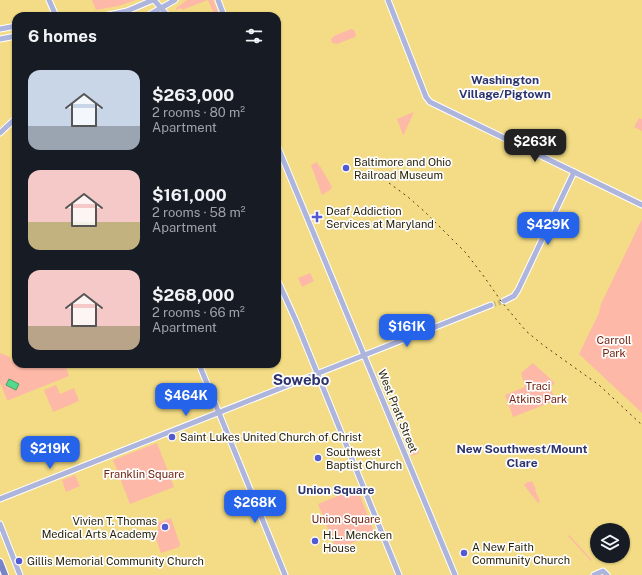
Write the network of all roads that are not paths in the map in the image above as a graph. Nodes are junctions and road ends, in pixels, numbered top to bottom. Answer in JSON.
{"nodes":[{"id":1,"x":49,"y":0,"type":"edge"},
{"id":2,"x":154,"y":0,"type":"edge"},
{"id":3,"x":218,"y":0,"type":"edge"},
{"id":4,"x":388,"y":0,"type":"edge"},
{"id":5,"x":173,"y":1,"type":"edge"},
{"id":6,"x":162,"y":8,"type":"junction"},
{"id":7,"x":54,"y":12,"type":"edge"},
{"id":8,"x":122,"y":12,"type":"edge"},
{"id":9,"x":154,"y":12,"type":"edge"},
{"id":10,"x":165,"y":12,"type":"edge"},
{"id":11,"x":168,"y":12,"type":"edge"},
{"id":12,"x":222,"y":12,"type":"edge"},
{"id":13,"x":12,"y":27,"type":"edge"},
{"id":14,"x":0,"y":30,"type":"edge"},
{"id":15,"x":12,"y":37,"type":"edge"},
{"id":16,"x":2,"y":39,"type":"edge"},
{"id":17,"x":12,"y":122,"type":"edge"},
{"id":18,"x":0,"y":132,"type":"edge"},
{"id":19,"x":281,"y":155,"type":"edge"},
{"id":20,"x":574,"y":172,"type":"junction"},
{"id":21,"x":642,"y":205,"type":"edge"},
{"id":22,"x":281,"y":289,"type":"edge"},
{"id":23,"x":504,"y":301,"type":"tunnel mouth"},
{"id":24,"x":492,"y":305,"type":"tunnel mouth"},
{"id":25,"x":364,"y":356,"type":"junction"},
{"id":26,"x":201,"y":368,"type":"edge"},
{"id":27,"x":317,"y":375,"type":"junction"},
{"id":28,"x":219,"y":414,"type":"junction"},
{"id":29,"x":0,"y":499,"type":"edge"},
{"id":30,"x":0,"y":524,"type":"edge"},
{"id":31,"x":0,"y":562,"type":"edge"},
{"id":32,"x":603,"y":573,"type":"edge"},
{"id":33,"x":5,"y":575,"type":"edge"},
{"id":34,"x":20,"y":575,"type":"edge"},
{"id":35,"x":285,"y":575,"type":"edge"},
{"id":36,"x":399,"y":575,"type":"edge"},
{"id":37,"x":455,"y":575,"type":"edge"},
{"id":38,"x":594,"y":575,"type":"edge"}],
"edges":[{"from":1,"to":7,"type":"main road"},
{"from":2,"to":6,"type":"main road"},
{"from":2,"to":8,"type":"main road"},
{"from":3,"to":12,"type":"main road"},
{"from":4,"to":20,"type":"main road"},
{"from":5,"to":6,"type":"main road"},
{"from":5,"to":11,"type":"main road"},
{"from":6,"to":9,"type":"main road"},
{"from":6,"to":10,"type":"main road"},
{"from":13,"to":14,"type":"main road"},
{"from":14,"to":16,"type":"main road"},
{"from":15,"to":16,"type":"main road"},
{"from":17,"to":18,"type":"main road"},
{"from":19,"to":25,"type":"main road","name":"West Pratt Street"},
{"from":20,"to":21,"type":"main road"},
{"from":20,"to":23,"type":"main road"},
{"from":22,"to":27,"type":"main road"},
{"from":24,"to":25,"type":"main road"},
{"from":25,"to":27,"type":"main road"},
{"from":25,"to":37,"type":"main road","name":"West Pratt Street"},
{"from":26,"to":28,"type":"main road"},
{"from":27,"to":28,"type":"main road"},
{"from":27,"to":36,"type":"main road"},
{"from":28,"to":29,"type":"main road"},
{"from":28,"to":35,"type":"main road"},
{"from":30,"to":34,"type":"main road"},
{"from":31,"to":33,"type":"highway"},
{"from":32,"to":38,"type":"main road"}]}
